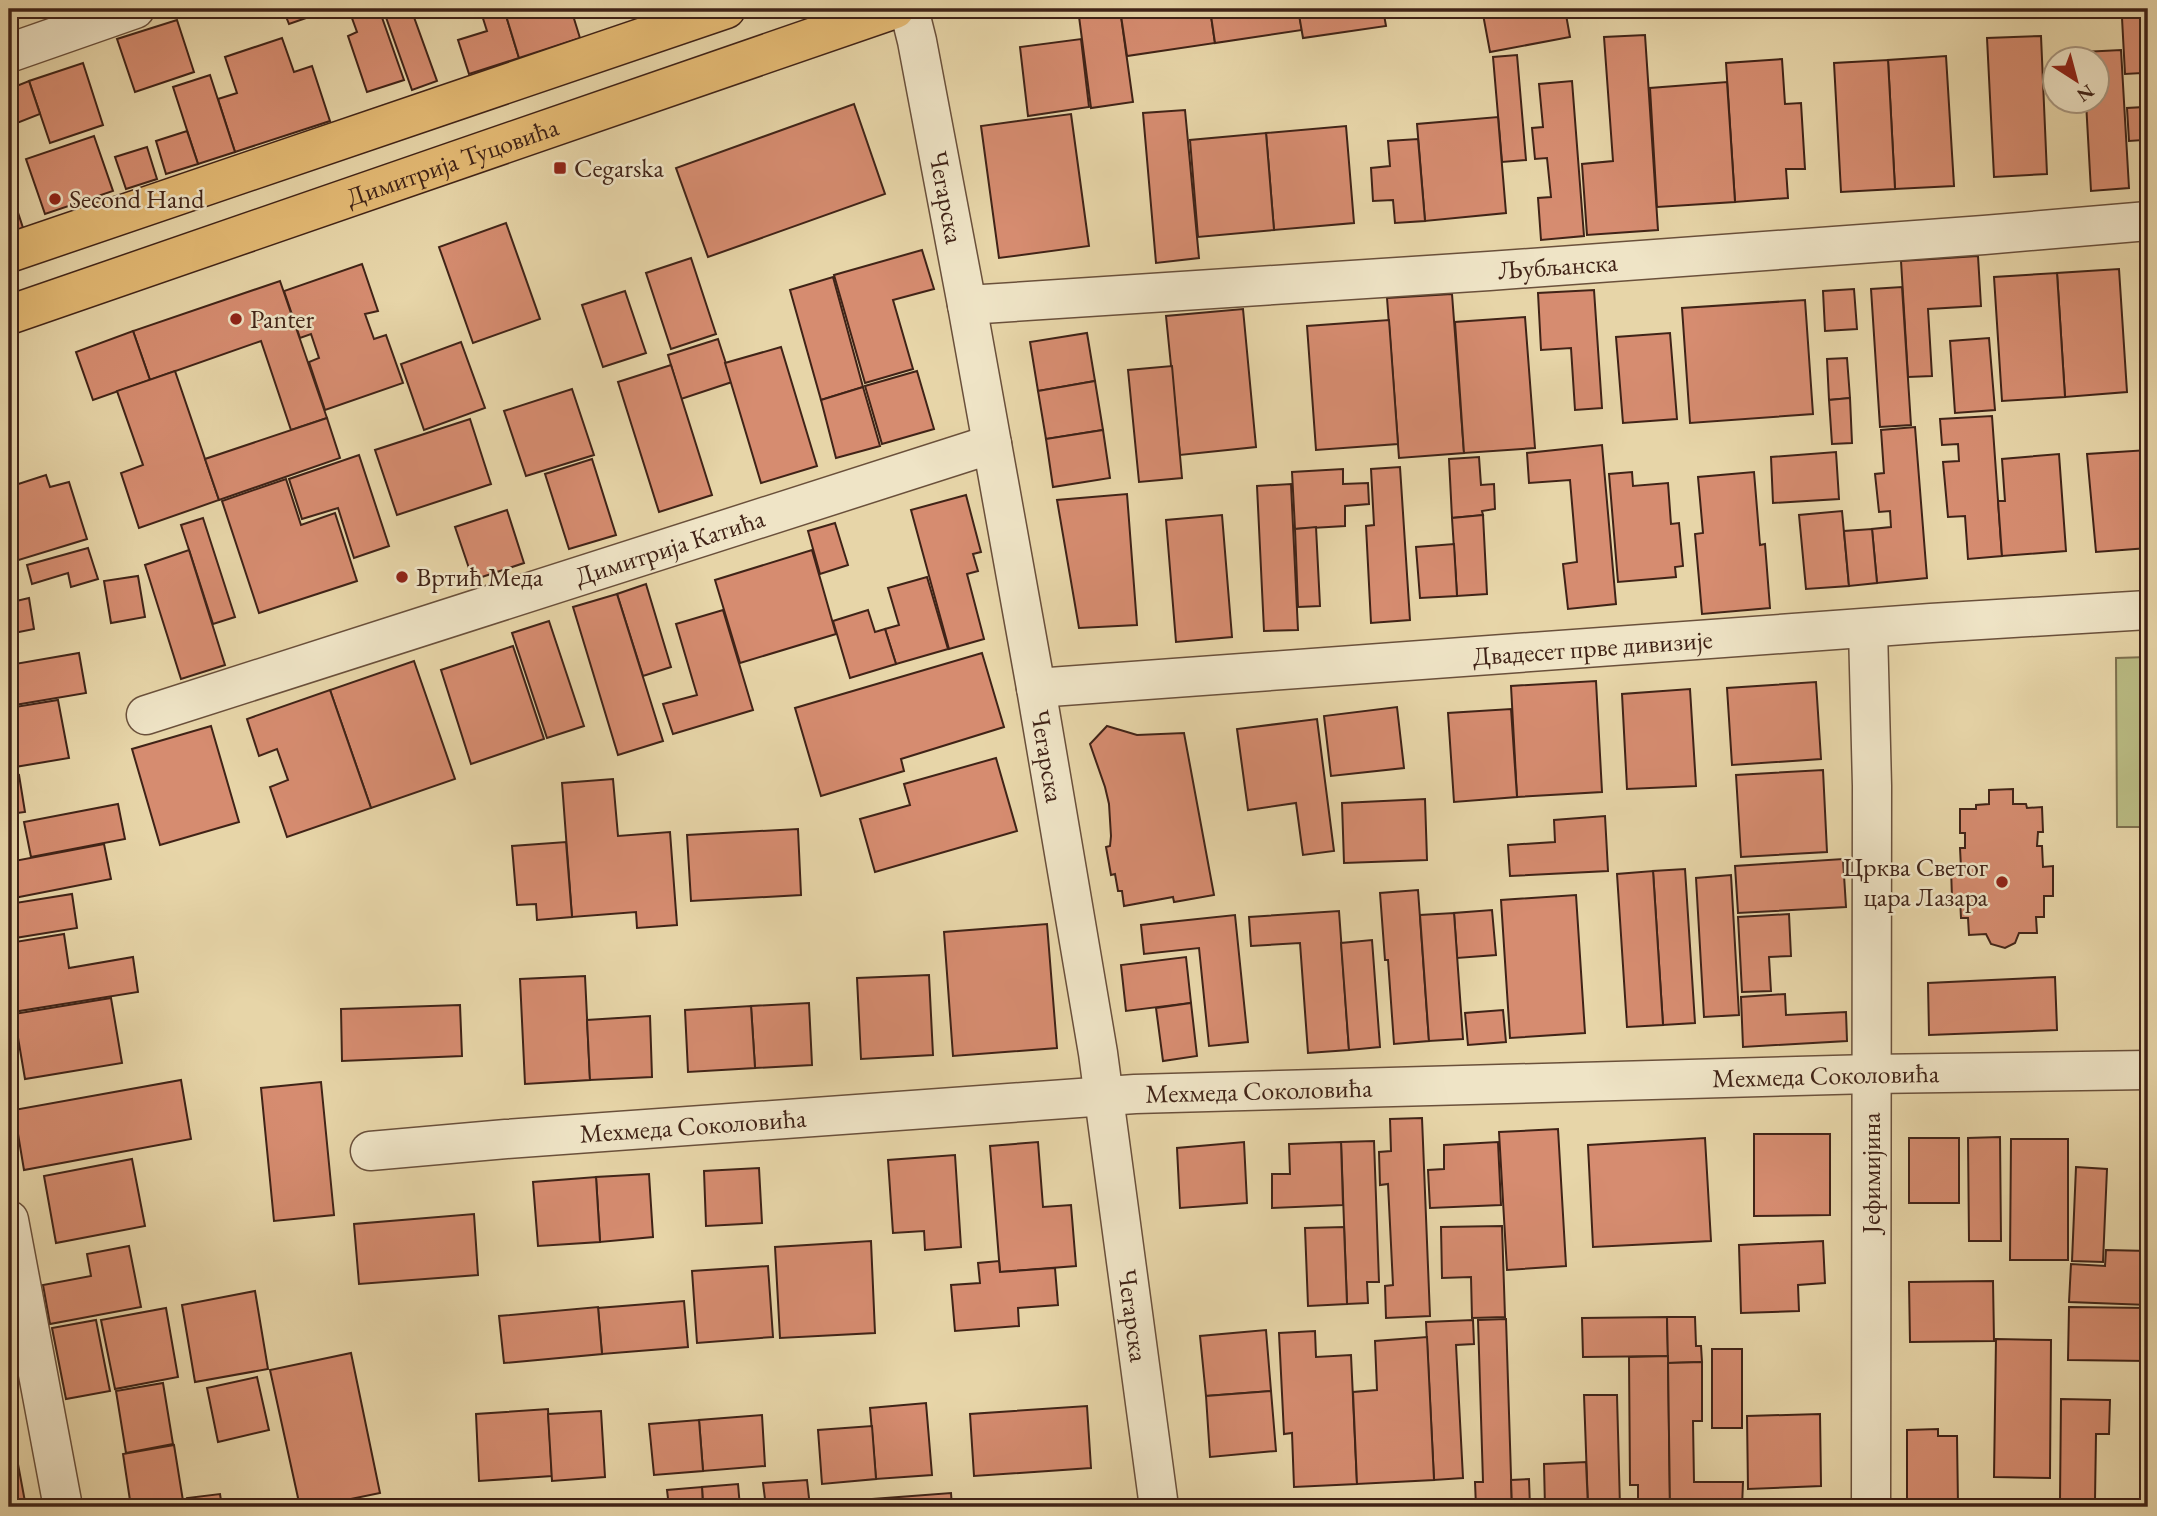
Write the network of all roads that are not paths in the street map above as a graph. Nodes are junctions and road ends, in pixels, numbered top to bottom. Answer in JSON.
{"nodes":[{"id":1,"x":135,"y":9,"type":"edge"},
{"id":2,"x":726,"y":9,"type":"edge"},
{"id":3,"x":895,"y":9,"type":"edge"},
{"id":4,"x":909,"y":9,"type":"edge"},
{"id":5,"x":9,"y":53,"type":"edge"},
{"id":6,"x":2148,"y":220,"type":"edge"},
{"id":7,"x":9,"y":253,"type":"edge"},
{"id":8,"x":967,"y":305,"type":"junction"},
{"id":9,"x":9,"y":315,"type":"edge"},
{"id":10,"x":992,"y":444,"type":"junction"},
{"id":11,"x":2148,"y":610,"type":"edge"},
{"id":12,"x":1868,"y":629,"type":"junction"},
{"id":13,"x":1036,"y":688,"type":"junction"},
{"id":14,"x":146,"y":715,"type":"dead end"},
{"id":15,"x":2148,"y":1070,"type":"edge"},
{"id":16,"x":1871,"y":1074,"type":"junction"},
{"id":17,"x":1105,"y":1096,"type":"junction"},
{"id":18,"x":370,"y":1151,"type":"dead end"},
{"id":19,"x":9,"y":1220,"type":"edge"},
{"id":20,"x":63,"y":1507,"type":"edge"},
{"id":21,"x":1159,"y":1507,"type":"edge"},
{"id":22,"x":1871,"y":1507,"type":"edge"}],
"edges":[{"from":1,"to":5,"type":"street"},
{"from":2,"to":7,"type":"main road"},
{"from":3,"to":9,"type":"main road","name":"Димитрија Туцовића"},
{"from":4,"to":8,"type":"street","name":"Чегарска"},
{"from":6,"to":8,"type":"street","name":"Љубљанска"},
{"from":8,"to":10,"type":"street","name":"Чегарска"},
{"from":10,"to":13,"type":"street","name":"Чегарска"},
{"from":10,"to":14,"type":"street","name":"Димитрија Катића"},
{"from":11,"to":12,"type":"street","name":"Двадесет прве дивизије"},
{"from":12,"to":13,"type":"street","name":"Двадесет прве дивизије"},
{"from":12,"to":16,"type":"street","name":"Јефимијина"},
{"from":13,"to":17,"type":"street","name":"Чегарска"},
{"from":15,"to":16,"type":"street","name":"Мехмеда Соколовића"},
{"from":16,"to":17,"type":"street","name":"Мехмеда Соколовића"},
{"from":16,"to":22,"type":"street","name":"Јефимијина"},
{"from":17,"to":18,"type":"street","name":"Мехмеда Соколовића"},
{"from":17,"to":21,"type":"street","name":"Чегарска"},
{"from":19,"to":20,"type":"street"}]}
